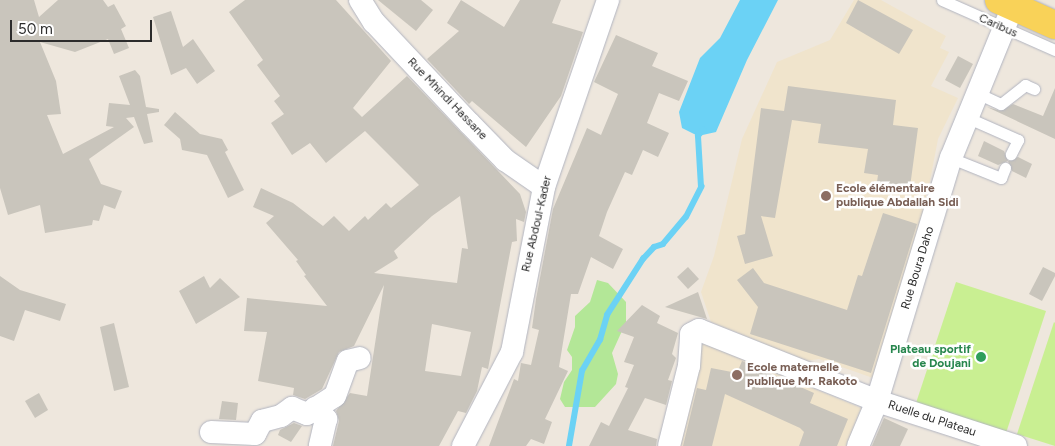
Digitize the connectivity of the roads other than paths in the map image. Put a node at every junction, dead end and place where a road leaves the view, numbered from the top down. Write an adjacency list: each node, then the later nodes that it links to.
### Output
1 (360, 0): 13 (street, Rue Mhindi Hassane)
2 (608, 0): 13 (street, Rue Abdoul-Kader)
3 (942, 0): 4 (lane, Caribus)
4 (1005, 12): 5 (main road); 6 (lane, Caribus); 8 (street, Rue Boura Daho)
5 (1055, 24)
6 (1055, 50)
7 (1034, 89): 8 (lane)
8 (977, 94): 9 (street, Rue Boura Daho)
9 (966, 117): 10 (lane); 11 (street, Rue Boura Daho)
10 (1011, 154)
11 (951, 158): 12 (lane); 15 (street, Rue Boura Daho)
12 (1005, 168)
13 (544, 188): 20 (street, Rue Abdoul-Kader)
14 (360, 358): 16 (street)
15 (877, 401): 18 (street, Ruelle du Plateau); 21 (street, Ruelle du Plateau); 22 (street, Rue Boura Daho)
16 (315, 408): 17 (street); 19 (street)
17 (211, 432)
18 (979, 440): 23 (street, Ruelle du Plateau)
19 (320, 446)
20 (463, 446)
21 (669, 446)
22 (858, 446)
23 (1016, 446)

